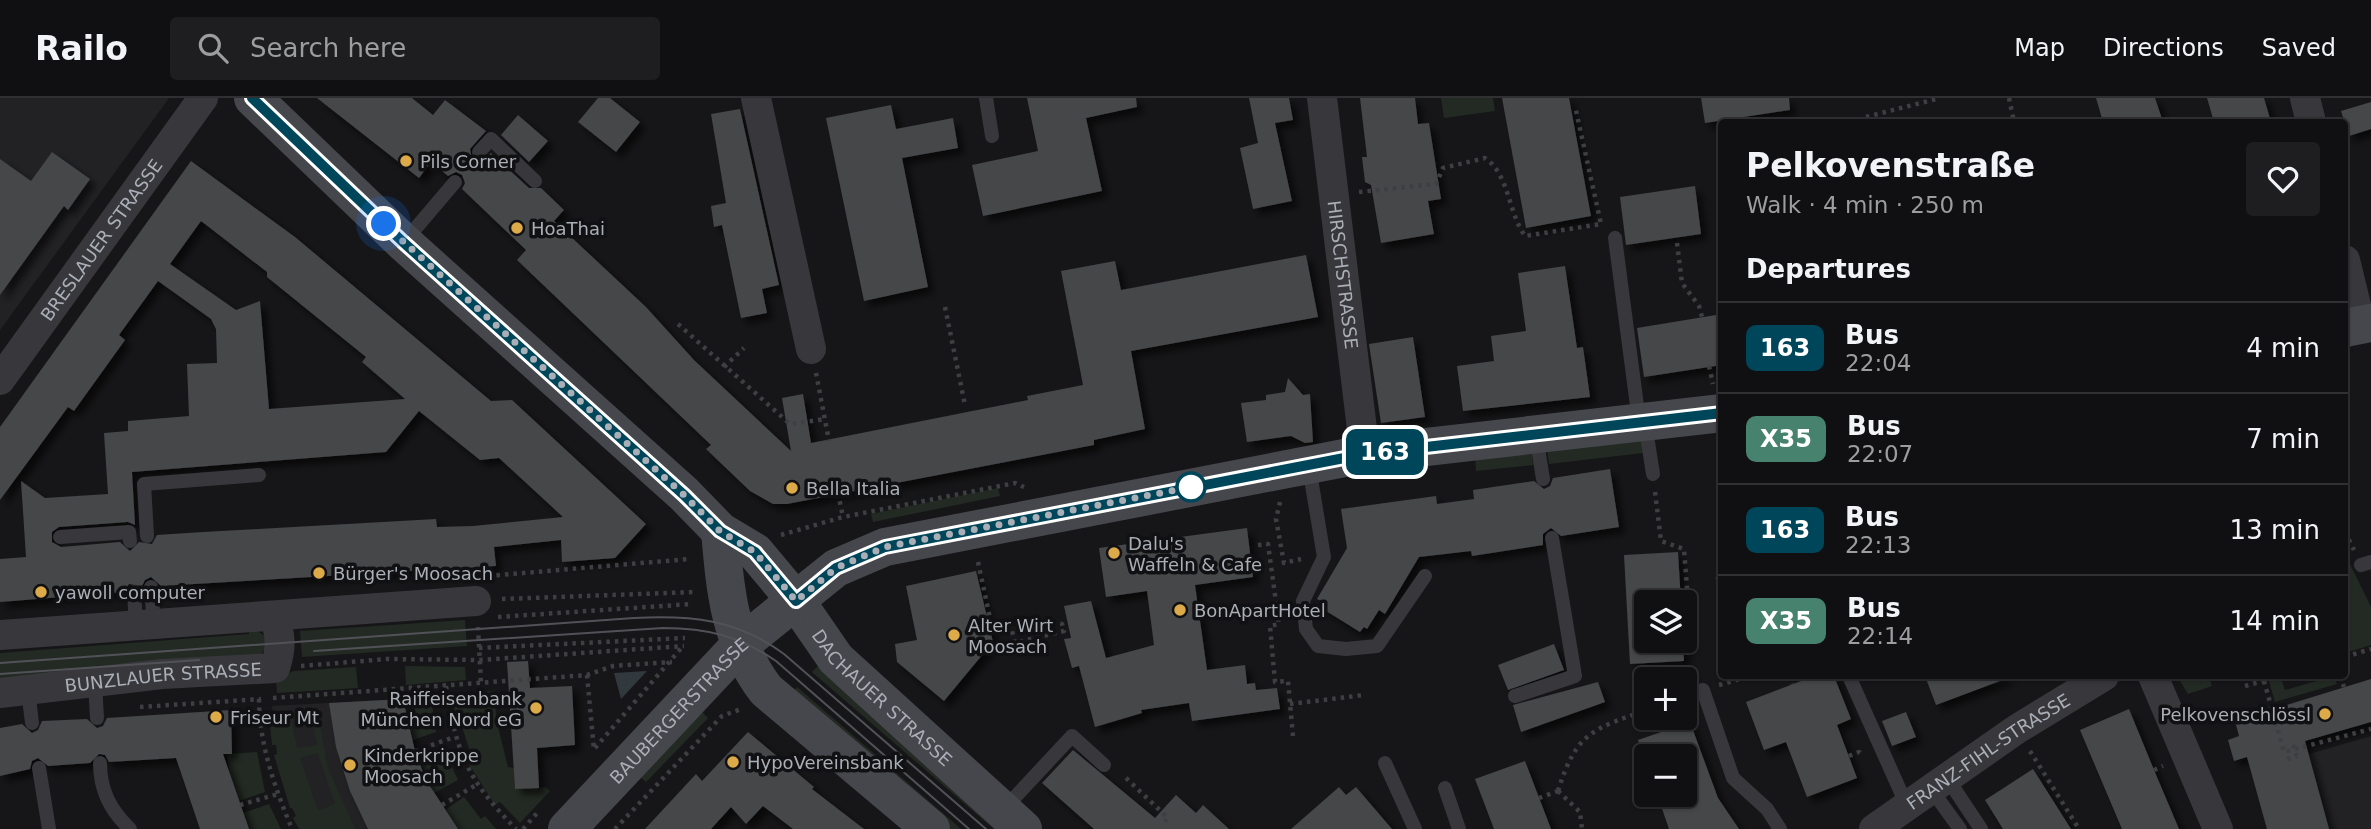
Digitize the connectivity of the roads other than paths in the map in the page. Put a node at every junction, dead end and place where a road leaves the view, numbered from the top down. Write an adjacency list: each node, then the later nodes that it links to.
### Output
1 (203, 98): 17 (street, BRESLAUER STRASSE)
2 (253, 98): 13 (main road, DACHAUER STRASSE)
3 (756, 98): 16 (street)
4 (986, 98): 8 (lane)
5 (1322, 98): 21 (street, HIRSCHSTRASSE)
6 (2305, 98): 7 (street)
7 (2310, 119)
8 (992, 135)
9 (479, 152): 11 (lane)
10 (455, 181): 13 (lane)
11 (535, 181)
12 (1615, 237): 19 (lane)
13 (403, 242): 26 (main road, DACHAUER STRASSE)
14 (2348, 274): 15 (street)
15 (2359, 326)
16 (811, 349)
17 (5, 373)
18 (1718, 412): 19 (main road, BAUBERGERSTRASSE)
19 (1642, 422): 20 (main road, BAUBERGERSTRASSE); 23 (lane)
20 (1535, 435): 21 (main road, BAUBERGERSTRASSE); 25 (lane)
21 (1365, 454): 22 (main road, BAUBERGERSTRASSE)
22 (1293, 467): 31 (lane); 34 (main road, BAUBERGERSTRASSE)
23 (1653, 474)
24 (258, 475): 27 (lane)
25 (1542, 479)
26 (720, 531): 34 (main road, DACHAUER STRASSE); 39 (main road)
27 (147, 536)
28 (60, 537): 30 (lane)
29 (1552, 538): 45 (lane)
30 (130, 541)
31 (1425, 576)
32 (151, 587): 37 (lane)
33 (134, 592): 37 (lane)
34 (796, 601): 39 (main road, BAUBERGERSTRASSE); 55 (main road, DACHAUER STRASSE)
35 (481, 609): 36 (street)
36 (273, 617): 37 (street); 44 (street, BUNZLAUER STRASSE)
37 (145, 624): 38 (street)
38 (0, 635)
39 (739, 646): 54 (main road, BAUBERGERSTRASSE); 58 (main road)
40 (1850, 679): 53 (lane)
41 (2099, 679): 51 (street, FRANZ-FIHL-STRASSE)
42 (2153, 679): 65 (street)
43 (1703, 690): 61 (lane)
44 (14, 692): 46 (lane)
45 (1515, 696)
46 (32, 723)
47 (100, 763): 57 (lane)
48 (1385, 763): 59 (lane)
49 (1104, 765): 55 (lane)
50 (39, 768): 56 (lane)
51 (1939, 783): 53 (street, FRANZ-FIHL-STRASSE); 63 (lane); 64 (lane)
52 (1445, 788): 60 (lane)
53 (1907, 806): 62 (street, FRANZ-FIHL-STRASSE)
54 (557, 816)
55 (1012, 820)
56 (49, 829)
57 (130, 829)
58 (931, 829)
59 (1415, 829)
60 (1459, 829)
61 (1780, 829)
62 (1874, 829)
63 (1960, 829)
64 (1981, 829)
65 (2218, 829)

